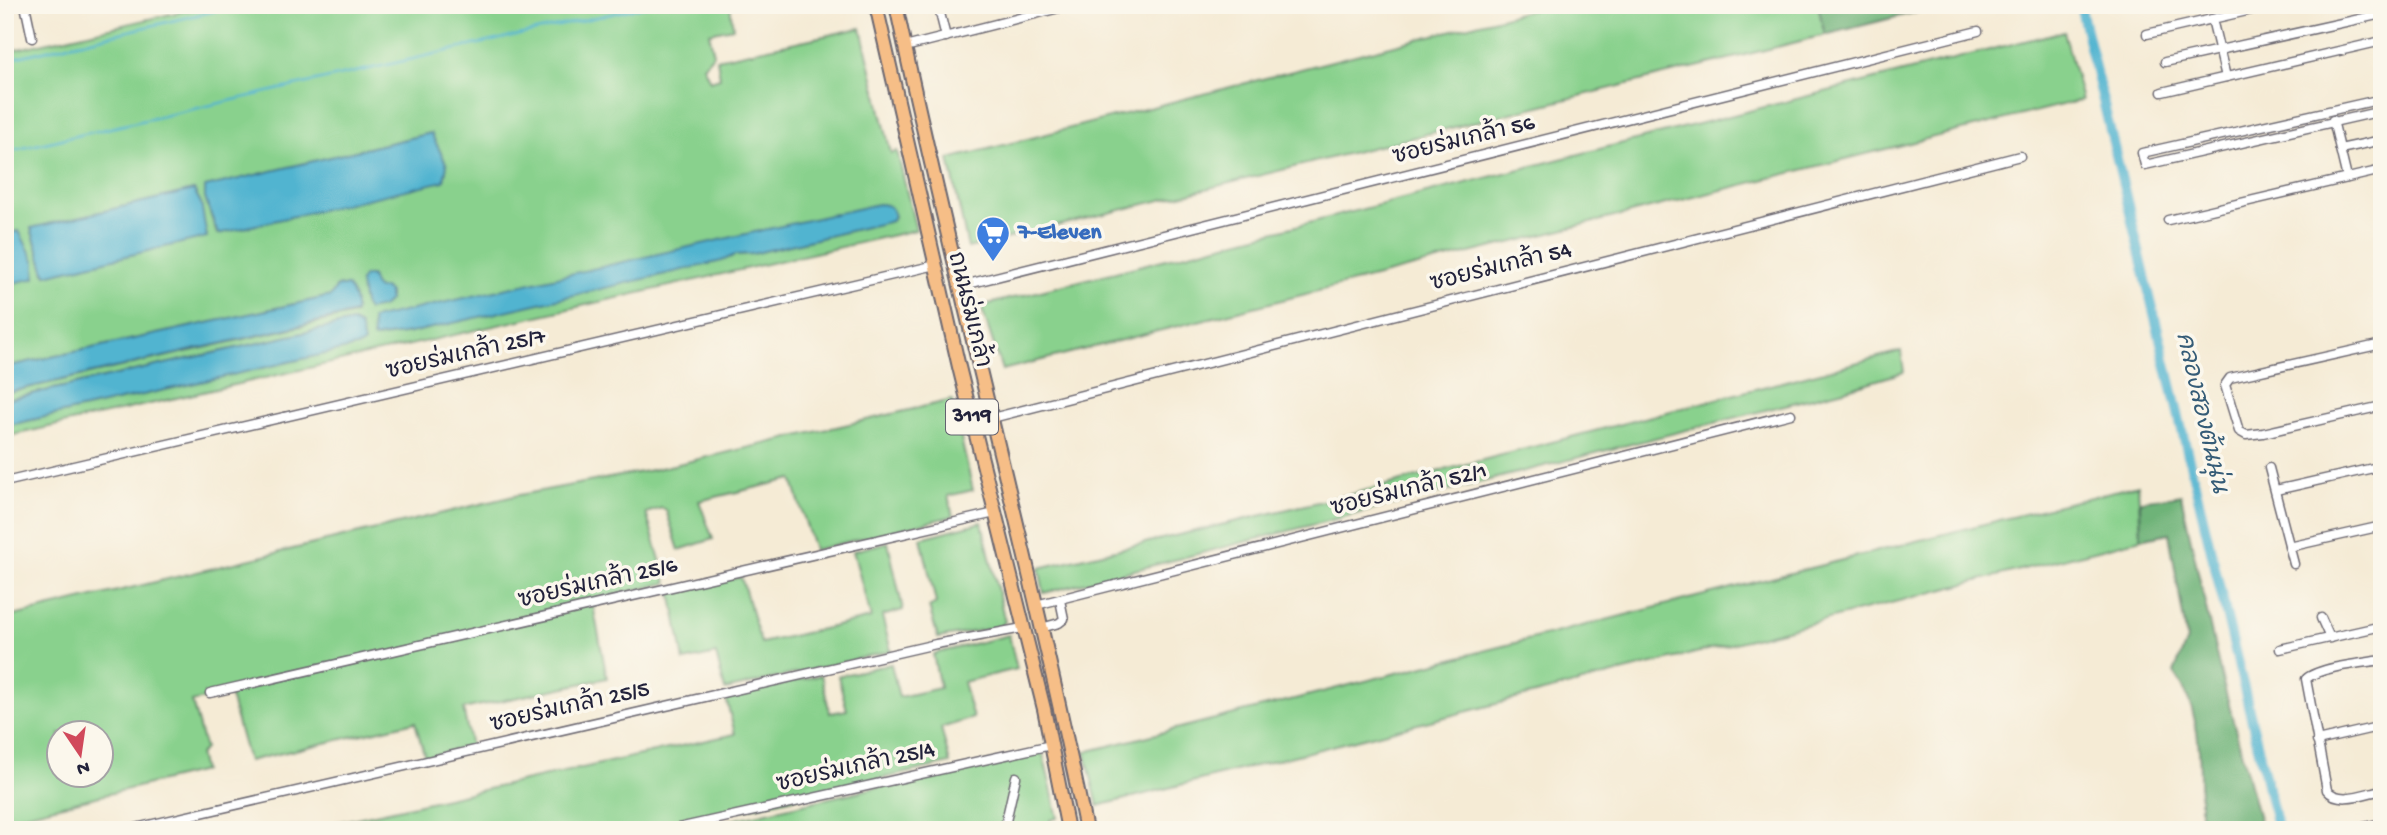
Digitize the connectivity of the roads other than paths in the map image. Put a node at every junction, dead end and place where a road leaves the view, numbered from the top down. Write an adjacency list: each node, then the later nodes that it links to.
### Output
1 (25, 5): 13 (street)
2 (876, 5): 30 (main road, ถนนร่มเกล้า / 3119)
3 (896, 5): 15 (main road, ถนนร่มเกล้า / 3119)
4 (938, 5): 12 (street)
5 (1071, 5): 7 (street)
6 (2273, 5): 9 (street)
7 (1040, 9): 12 (street)
8 (2382, 14): 16 (street)
9 (2212, 19): 11 (street); 16 (street)
10 (1978, 31): 31 (street, ซอยร่มเกล้า 56)
11 (2147, 34)
12 (946, 37): 15 (street)
13 (33, 38)
14 (2382, 40): 18 (street)
15 (905, 47): 31 (main road, ถนนร่มเกล้า / 3119)
16 (2219, 50): 17 (street); 18 (street)
17 (2165, 62)
18 (2226, 77): 19 (street)
19 (2162, 92)
20 (2382, 99): 21 (street)
21 (2331, 110): 23 (street); 23 (street)
22 (2382, 111): 23 (street)
23 (2334, 122): 25 (street)
24 (2382, 140): 25 (street)
25 (2340, 149): 28 (street)
26 (2020, 156): 35 (street, ซอยร่มเกล้า 54)
27 (2382, 170): 28 (street)
28 (2347, 178): 29 (street)
29 (2168, 220)
30 (936, 265): 38 (street, ซอยร่มเกล้า 25/7); 40 (main road, ถนนร่มเกล้า / 3119)
31 (960, 286): 35 (main road, ถนนร่มเกล้า / 3119)
32 (2382, 344): 33 (street)
33 (2382, 406)
34 (1791, 414): 44 (street, ซอยร่มเกล้า 52/1)
35 (992, 418): 45 (main road, ถนนร่มเกล้า / 3119)
36 (2382, 466): 39 (street)
37 (2269, 468): 39 (street)
38 (5, 482)
39 (2276, 490): 42 (street)
40 (995, 513): 48 (main road, ถนนร่มเกล้า / 3119); 53 (street, ซอยร่มเกล้า 25/6)
41 (2382, 526): 42 (street)
42 (2289, 547): 43 (street)
43 (2294, 564)
44 (1060, 600): 45 (street, ซอยร่มเกล้า 52/1); 49 (street)
45 (1036, 605): 49 (main road, ถนนร่มเกล้า / 3119)
46 (2321, 618): 50 (street)
47 (2382, 626): 50 (street)
48 (1023, 628): 56 (main road, ถนนร่มเกล้า / 3119); 61 (street, ซอยร่มเกล้า 25/5)
49 (1041, 628): 65 (main road, ถนนร่มเกล้า / 3119)
50 (2330, 638): 51 (street)
51 (2280, 649)
52 (2382, 660): 55 (street)
53 (210, 693)
54 (2382, 726): 55 (street)
55 (2317, 741): 58 (street)
56 (1051, 745): 62 (street, ซอยร่มเกล้า 25/4); 64 (main road, ถนนร่มเกล้า / 3119)
57 (1016, 778): 63 (street)
58 (2382, 790)
59 (2382, 823): 60 (street)
60 (2363, 828): 66 (street)
61 (127, 830)
62 (670, 830)
63 (1004, 830)
64 (1068, 830)
65 (1086, 830)
66 (2350, 830)

